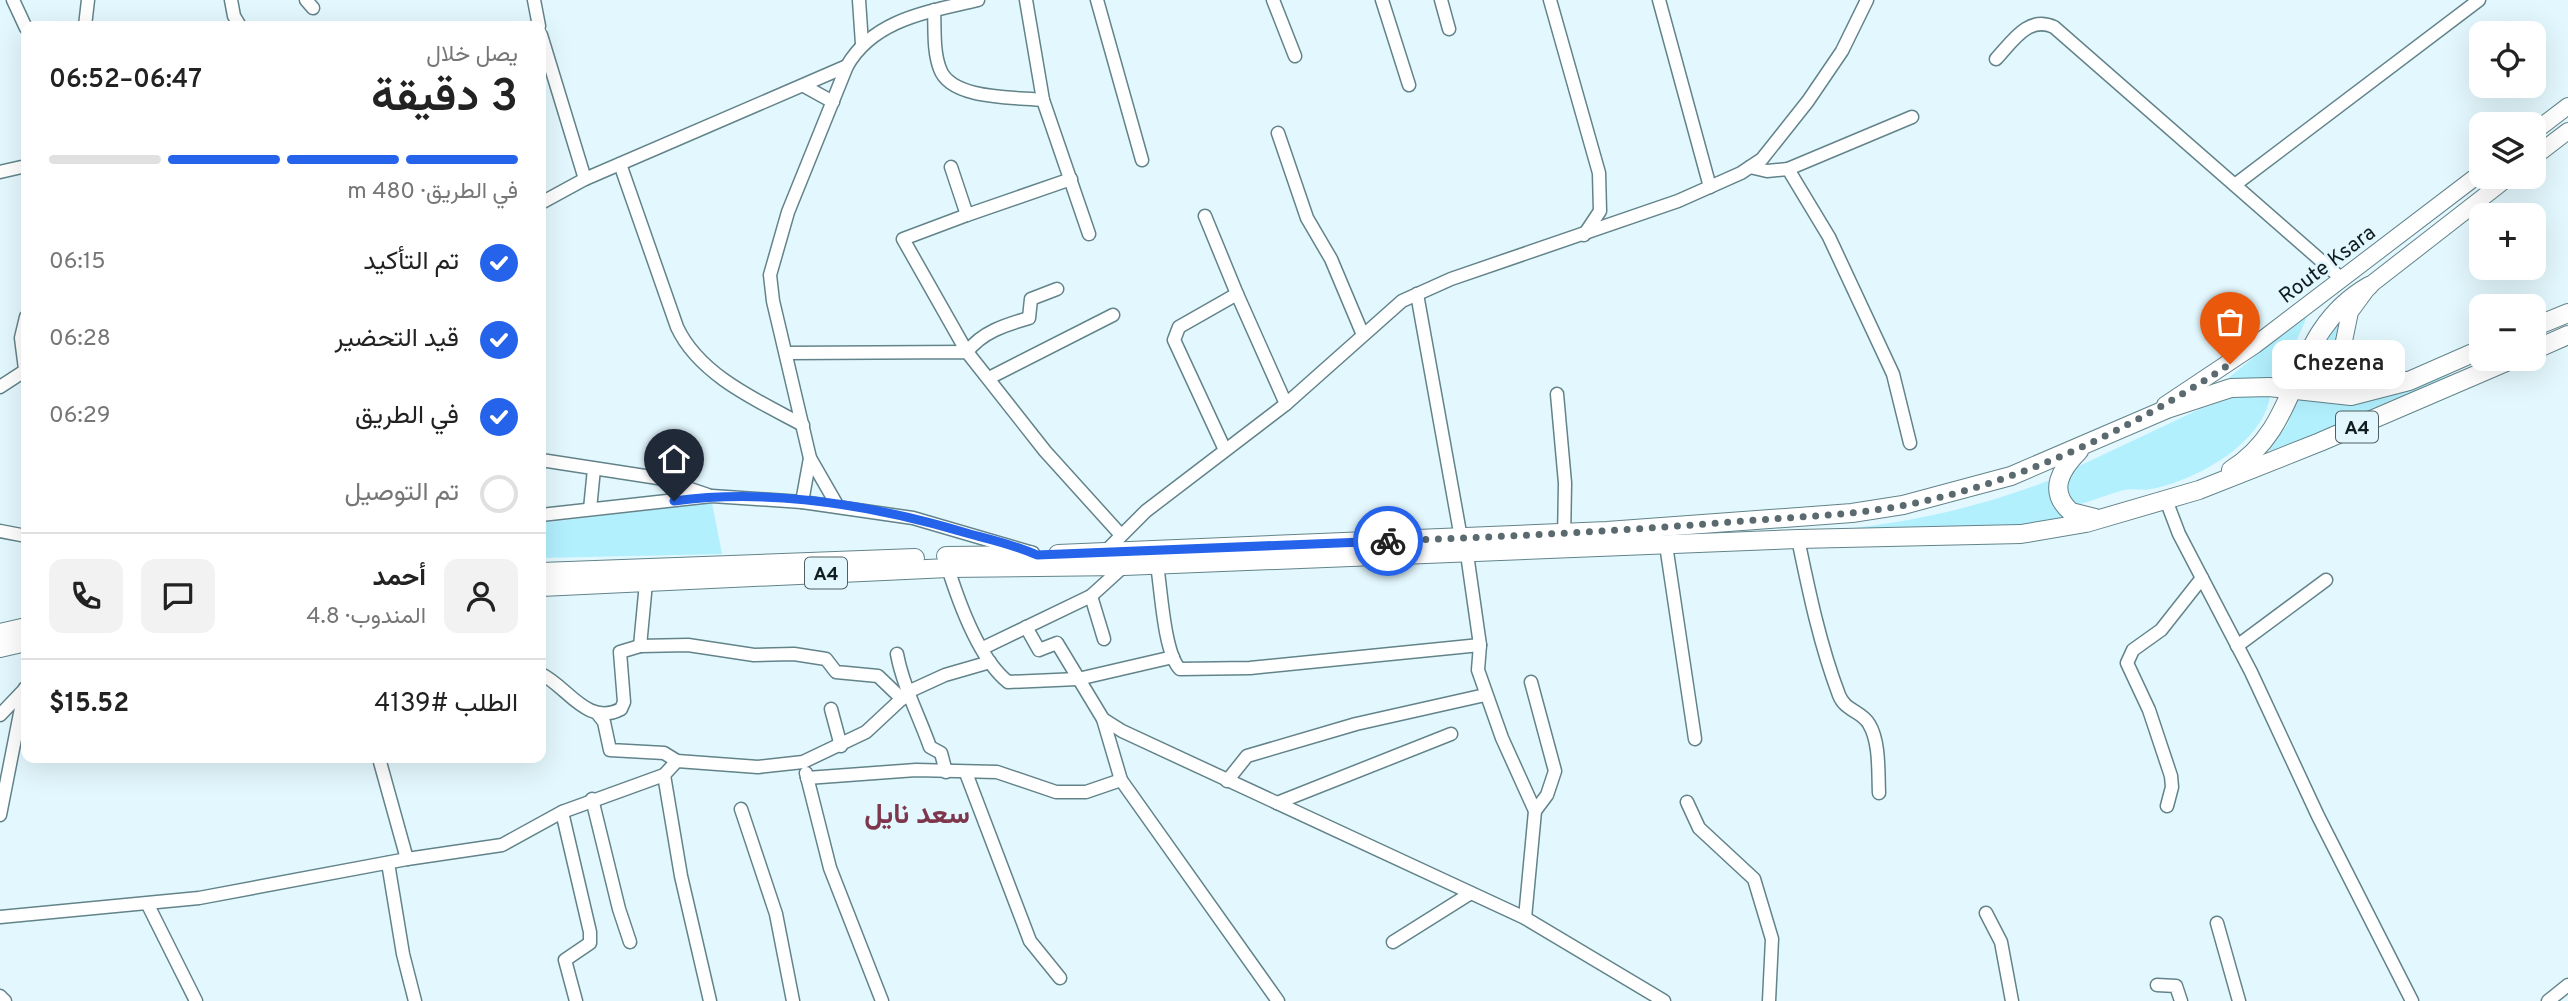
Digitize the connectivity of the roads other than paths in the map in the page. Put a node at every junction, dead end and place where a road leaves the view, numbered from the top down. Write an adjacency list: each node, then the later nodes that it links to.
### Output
1 (13, 0): 17 (street)
2 (88, 0): 18 (street)
3 (231, 0): 19 (street)
4 (534, 0): 20 (street)
5 (859, 0): 22 (street)
6 (978, 0): 16 (street)
7 (1026, 0): 29 (street)
8 (1097, 0): 37 (street)
9 (1273, 0): 23 (street)
10 (1382, 0): 27 (street)
11 (1441, 0): 21 (street)
12 (1550, 0): 54 (street)
13 (1659, 0): 48 (street)
14 (1867, 0): 41 (street)
15 (2479, 0): 47 (street)
16 (934, 10): 22 (street); 29 (street)
17 (23, 21)
18 (86, 21)
19 (237, 21)
20 (538, 21)
21 (1449, 29)
22 (862, 44): 26 (street)
23 (1295, 56)
24 (546, 57): 44 (street)
25 (1996, 59): 47 (street)
26 (847, 66): 28 (street); 30 (street)
27 (1409, 85)
28 (804, 86): 30 (street); 38 (street)
29 (1044, 100): 45 (street)
30 (833, 102): 67 (street)
31 (2568, 106): 33 (main road)
32 (1912, 117): 42 (street)
33 (2546, 123)
34 (2568, 131): 36 (main road)
35 (1278, 132): 63 (street)
36 (2546, 148)
37 (1142, 160)
38 (620, 164): 44 (street); 77 (street)
39 (21, 167): 43 (street)
40 (951, 167): 51 (street)
41 (1750, 167): 42 (street); 48 (street)
42 (1788, 169): 79 (street)
43 (0, 173)
44 (584, 179): 50 (street)
45 (1070, 179): 51 (street); 53 (street)
46 (2469, 182): 55 (main road, Route Ksara)
47 (2236, 184): 55 (street)
48 (1710, 187): 54 (street)
49 (2494, 189): 56 (main road, Route Ksara)
50 (546, 200)
51 (967, 215): 66 (street)
52 (1205, 216): 59 (street)
53 (1089, 234)
54 (1584, 235): 58 (street)
55 (2342, 279): 78 (main road, Route Ksara)
56 (2369, 286): 72 (main road, Route Ksara); 74 (highway)
57 (1056, 289): 66 (street)
58 (1416, 293): 63 (street); 99 (street)
59 (1237, 294): 76 (street); 81 (street)
60 (2568, 313): 62 (highway)
61 (1113, 316): 71 (street)
62 (2546, 322)
63 (1363, 335): 76 (street)
64 (2568, 335): 65 (highway)
65 (2546, 345)
66 (967, 352): 67 (street); 71 (street)
67 (786, 353): 77 (street)
68 (2469, 355): 72 (highway, A4)
69 (2485, 371): 85 (highway, A4)
70 (21, 373): 73 (street)
71 (989, 378): 94 (street)
72 (2409, 381): 74 (highway, A4)
73 (0, 387)
74 (2292, 389): 78 (highway, A4); 85 (highway)
75 (1557, 394): 97 (street)
76 (1286, 404): 81 (street)
77 (803, 425): 82 (street)
78 (2123, 427): 80 (highway, A4)
79 (1910, 443)
80 (2082, 448): 92 (highway); 97 (highway, A4)
81 (1225, 450): 94 (street)
82 (810, 458): 88 (street); 89 (street)
83 (546, 461): 84 (street)
84 (594, 469): 86 (street); 90 (street)
85 (2199, 490): 87 (highway, A4)
86 (712, 496): 88 (street); 90 (street)
87 (2165, 500): 92 (highway, A4); 105 (street)
88 (802, 502): 89 (street)
89 (837, 505): 100 (street)
90 (590, 509): 91 (street)
91 (546, 514)
92 (2105, 518): 96 (highway, A4)
93 (0, 531): 95 (street)
94 (1120, 534): 101 (street)
95 (21, 535)
96 (1798, 539): 98 (highway, A4); 146 (street)
97 (1564, 542): 98 (highway, A4); 99 (highway, A4)
98 (1666, 545): 135 (street)
99 (1464, 546): 101 (highway, A4); 102 (highway, A4); 115 (street)
100 (1037, 555): 101 (highway, A4); 104 (highway, A4)
101 (1113, 561): 102 (highway, A4); 103 (highway, A4); 109 (street)
102 (1157, 565): 121 (street)
103 (948, 568): 107 (highway, A4); 119 (street)
104 (546, 572)
105 (2202, 578): 117 (street); 150 (street)
106 (2326, 580): 117 (street)
107 (646, 583): 108 (highway, A4); 116 (street)
108 (546, 587)
109 (1091, 596): 110 (street); 113 (street)
110 (1027, 627): 119 (street); 124 (street)
111 (21, 628): 112 (highway)
112 (0, 633)
113 (1104, 639)
114 (21, 643): 118 (highway)
115 (1480, 645): 121 (street); 128 (street)
116 (640, 646): 127 (street); 131 (street)
117 (2237, 646): 182 (street)
118 (0, 648)
119 (983, 648): 122 (street)
120 (897, 654): 127 (street)
121 (1173, 657): 124 (street)
122 (990, 662): 124 (street); 127 (street)
123 (546, 678): 131 (street)
124 (1078, 679): 133 (street)
125 (1531, 682): 153 (street)
126 (21, 693): 132 (street)
127 (906, 695): 136 (street); 140 (street)
128 (1485, 695): 145 (street); 153 (street)
129 (831, 709): 136 (street)
130 (21, 713): 154 (street)
131 (597, 713): 137 (street)
132 (0, 715)
133 (1103, 719): 144 (street); 145 (street)
134 (1451, 734): 149 (street)
135 (1695, 739)
136 (841, 746): 138 (street)
137 (677, 761): 138 (street); 142 (street)
138 (803, 762): 143 (street)
139 (380, 763): 155 (street)
140 (946, 772): 141 (street); 143 (street)
141 (966, 773): 144 (street); 165 (street)
142 (664, 775): 147 (street); 173 (street)
143 (807, 778): 175 (street)
144 (1121, 780): 176 (street)
145 (1227, 781): 149 (street)
146 (1879, 793)
147 (592, 799): 152 (street); 163 (street)
148 (1687, 802): 178 (street)
149 (1277, 803): 157 (street)
150 (2167, 806)
151 (741, 809): 174 (street)
152 (562, 811): 155 (street); 172 (street)
153 (1535, 811): 161 (street)
154 (0, 816)
155 (407, 859): 156 (street)
156 (388, 863): 158 (street); 171 (street)
157 (1471, 893): 161 (street); 164 (street)
158 (148, 905): 160 (street); 170 (street)
159 (1986, 913): 179 (street)
160 (0, 917)
161 (1525, 918): 177 (street)
162 (2217, 923): 181 (street)
163 (631, 942)
164 (1392, 942)
165 (1060, 978)
166 (2157, 985): 180 (street)
167 (2568, 985): 183 (street)
168 (0, 996): 169 (street)
169 (5, 1001)
170 (196, 1001)
171 (415, 1001)
172 (576, 1001)
173 (710, 1001)
174 (793, 1001)
175 (882, 1001)
176 (1278, 1001)
177 (1664, 1001)
178 (1769, 1001)
179 (2012, 1001)
180 (2181, 1001)
181 (2239, 1001)
182 (2412, 1001)
183 (2549, 1001)

